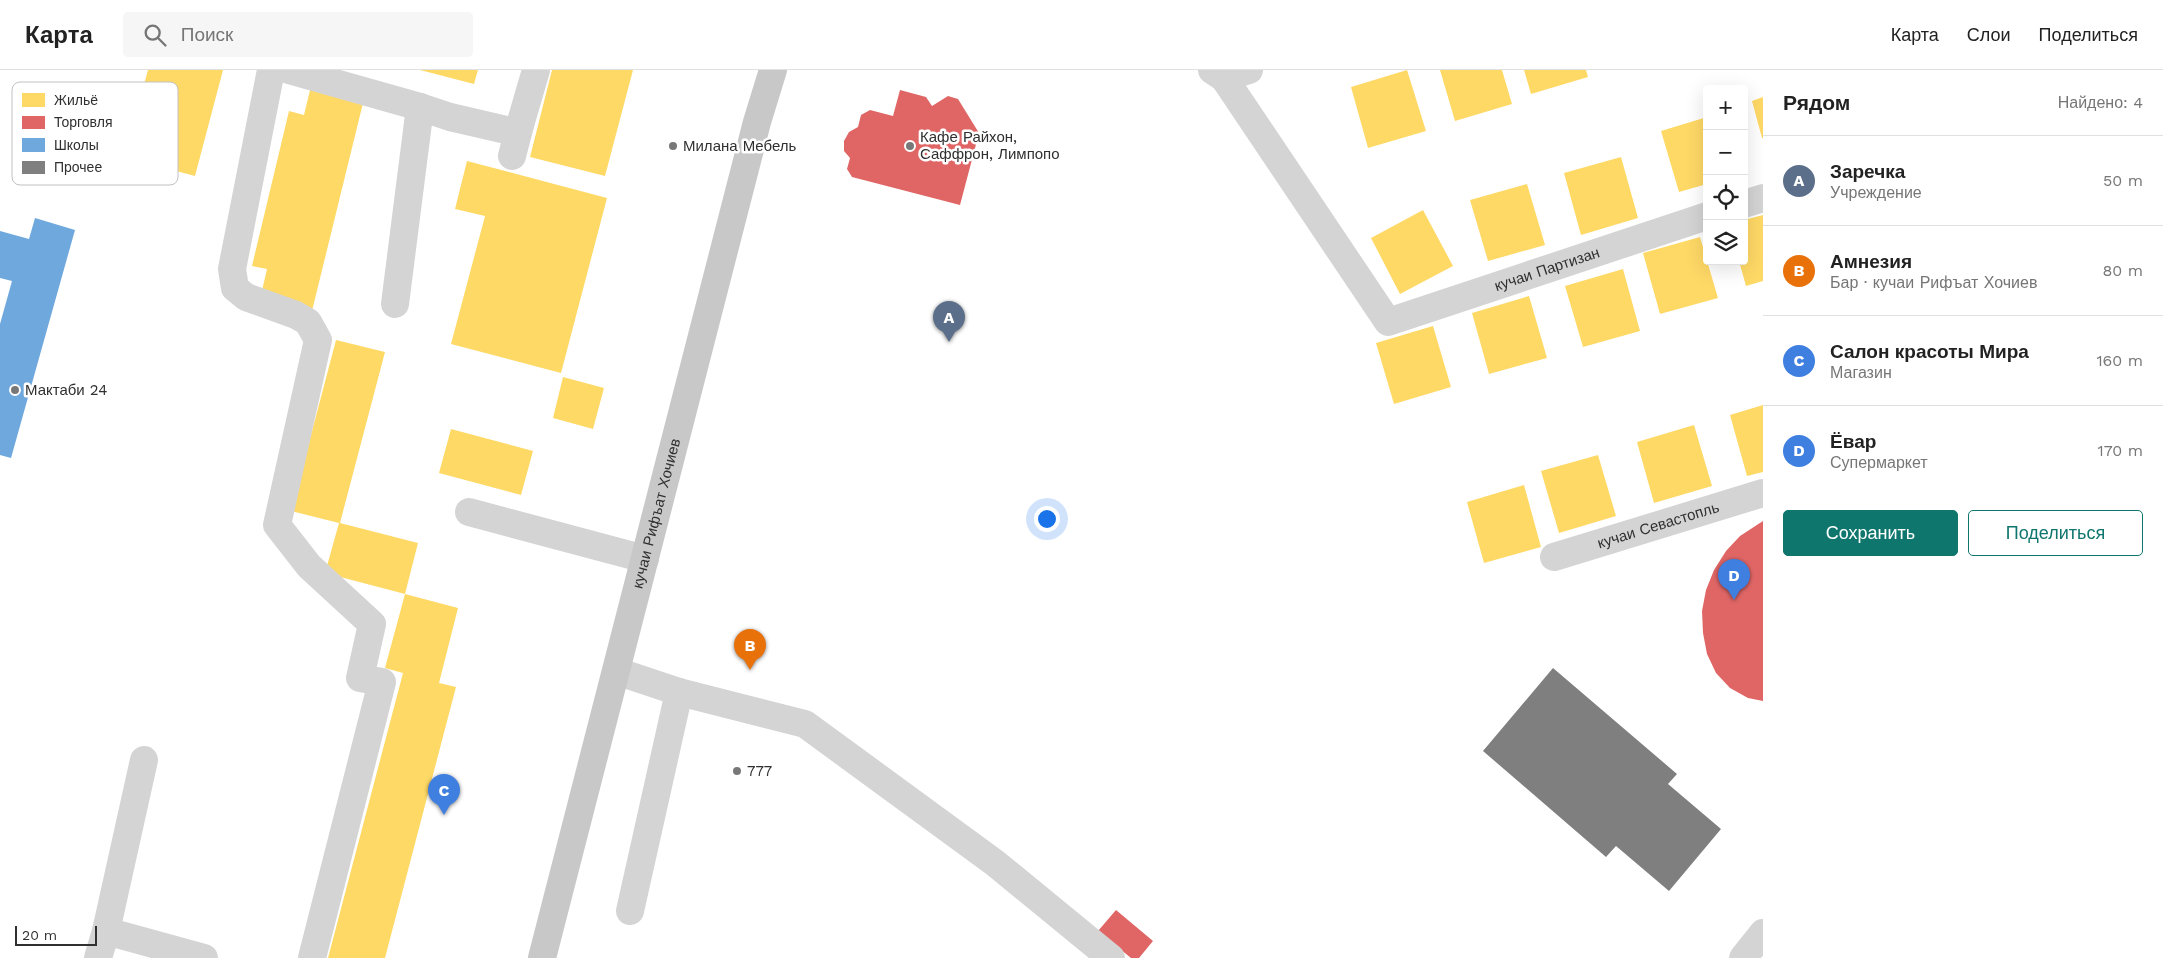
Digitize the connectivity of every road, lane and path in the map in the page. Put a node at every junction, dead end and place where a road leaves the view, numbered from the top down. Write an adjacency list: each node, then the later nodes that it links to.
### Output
1 (271, 70): 26 (street)
2 (289, 70): 6 (street)
3 (536, 70): 7 (street)
4 (773, 70): 16 (main road, кучаи Рифъат Хочиев)
5 (1228, 73): 11 (street, кучаи Партизан)
6 (420, 107): 7 (street); 12 (street)
7 (520, 125): 8 (street)
8 (512, 156)
9 (1763, 198): 10 (street)
10 (1748, 203)
11 (1703, 217)
12 (395, 304)
13 (1763, 493): 15 (street, кучаи Севастопль)
14 (469, 512): 16 (street)
15 (1554, 557)
16 (645, 559): 17 (main road, кучаи Рифъат Хочиев)
17 (616, 672): 18 (street); 27 (main road, кучаи Рифъат Хочиев)
18 (679, 692): 20 (street); 28 (street)
19 (144, 760): 21 (street)
20 (630, 911)
21 (106, 931): 23 (street); 24 (street)
22 (1763, 933): 29 (street)
23 (160, 952): 25 (street)
24 (98, 958)
25 (204, 958)
26 (312, 958)
27 (542, 958)
28 (1111, 958)
29 (1743, 958)

